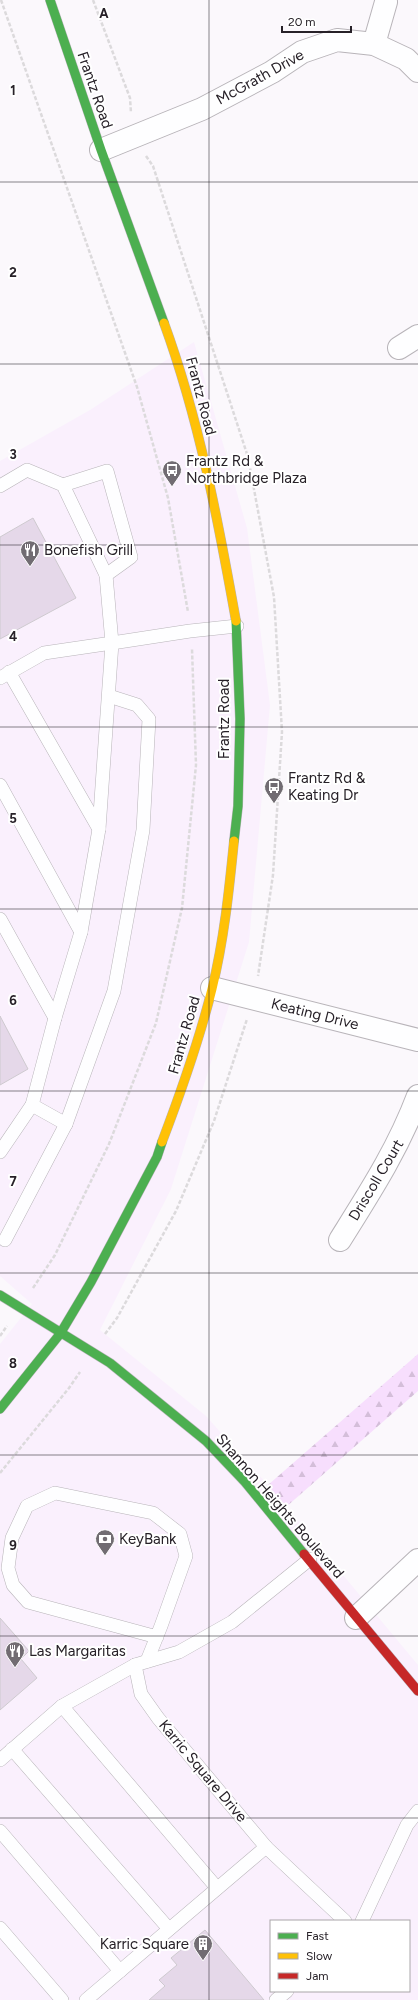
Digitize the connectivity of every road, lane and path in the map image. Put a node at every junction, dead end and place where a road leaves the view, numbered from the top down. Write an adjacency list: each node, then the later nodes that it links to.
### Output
1 (50, 0): 7 (main road, Frantz Road)
2 (93, 0): 6 (path)
3 (386, 2): 4 (street)
4 (374, 44): 5 (street, McGrath Drive); 6 (street, McGrath Drive)
5 (418, 71)
6 (133, 138): 7 (street, McGrath Drive); 22 (path)
7 (101, 150): 13 (main road, Frantz Road)
8 (418, 336): 9 (street)
9 (399, 348)
10 (63, 485): 11 (lane); 12 (lane); 12 (lane)
11 (0, 486)
12 (106, 575): 14 (lane)
13 (237, 626): 14 (lane); 21 (main road, Frantz Road)
14 (112, 643): 15 (lane); 16 (lane)
15 (5, 675): 18 (lane)
16 (109, 696): 18 (lane); 27 (lane)
17 (0, 786): 20 (lane)
18 (99, 829): 20 (lane)
19 (0, 919): 23 (lane)
20 (81, 932): 23 (lane)
21 (212, 988): 22 (street, Keating Drive); 32 (main road, Frantz Road)
22 (253, 999): 24 (street, Keating Drive); 33 (path)
23 (55, 1018): 26 (lane)
24 (418, 1040)
25 (418, 1096): 30 (street, Driscoll Court)
26 (32, 1105): 27 (lane); 28 (lane)
27 (66, 1124): 29 (lane)
28 (0, 1152)
29 (5, 1240)
30 (340, 1240)
31 (0, 1295): 32 (main road, Shannon Heights Boulevard)
32 (60, 1334): 33 (main road, Shannon Heights Boulevard); 34 (main road, Frantz Road)
33 (92, 1352): 35 (path); 36 (main road, Shannon Heights Boulevard)
34 (0, 1409)
35 (0, 1473)
36 (310, 1559): 38 (main road, Shannon Heights Boulevard); 40 (lane)
37 (418, 1560): 38 (street)
38 (356, 1618): 41 (main road, Shannon Heights Boulevard)
39 (157, 1637): 39 (lane); 40 (lane)
40 (141, 1663): 42 (lane); 47 (lane, Karric Square Drive)
41 (418, 1691)
42 (62, 1706): 43 (lane); 48 (lane)
43 (12, 1749): 44 (lane); 52 (lane)
44 (0, 1760)
45 (418, 1811): 50 (lane)
46 (0, 1831): 53 (lane)
47 (266, 1846): 48 (lane); 49 (lane, Karric Square Drive)
48 (217, 1888): 52 (lane)
49 (344, 1920)
50 (362, 1920)
51 (0, 1928): 55 (lane)
52 (169, 1930): 53 (lane)
53 (120, 1971): 56 (lane)
54 (286, 1992): 57 (lane)
55 (62, 2000)
56 (86, 2000)
57 (276, 2000)

